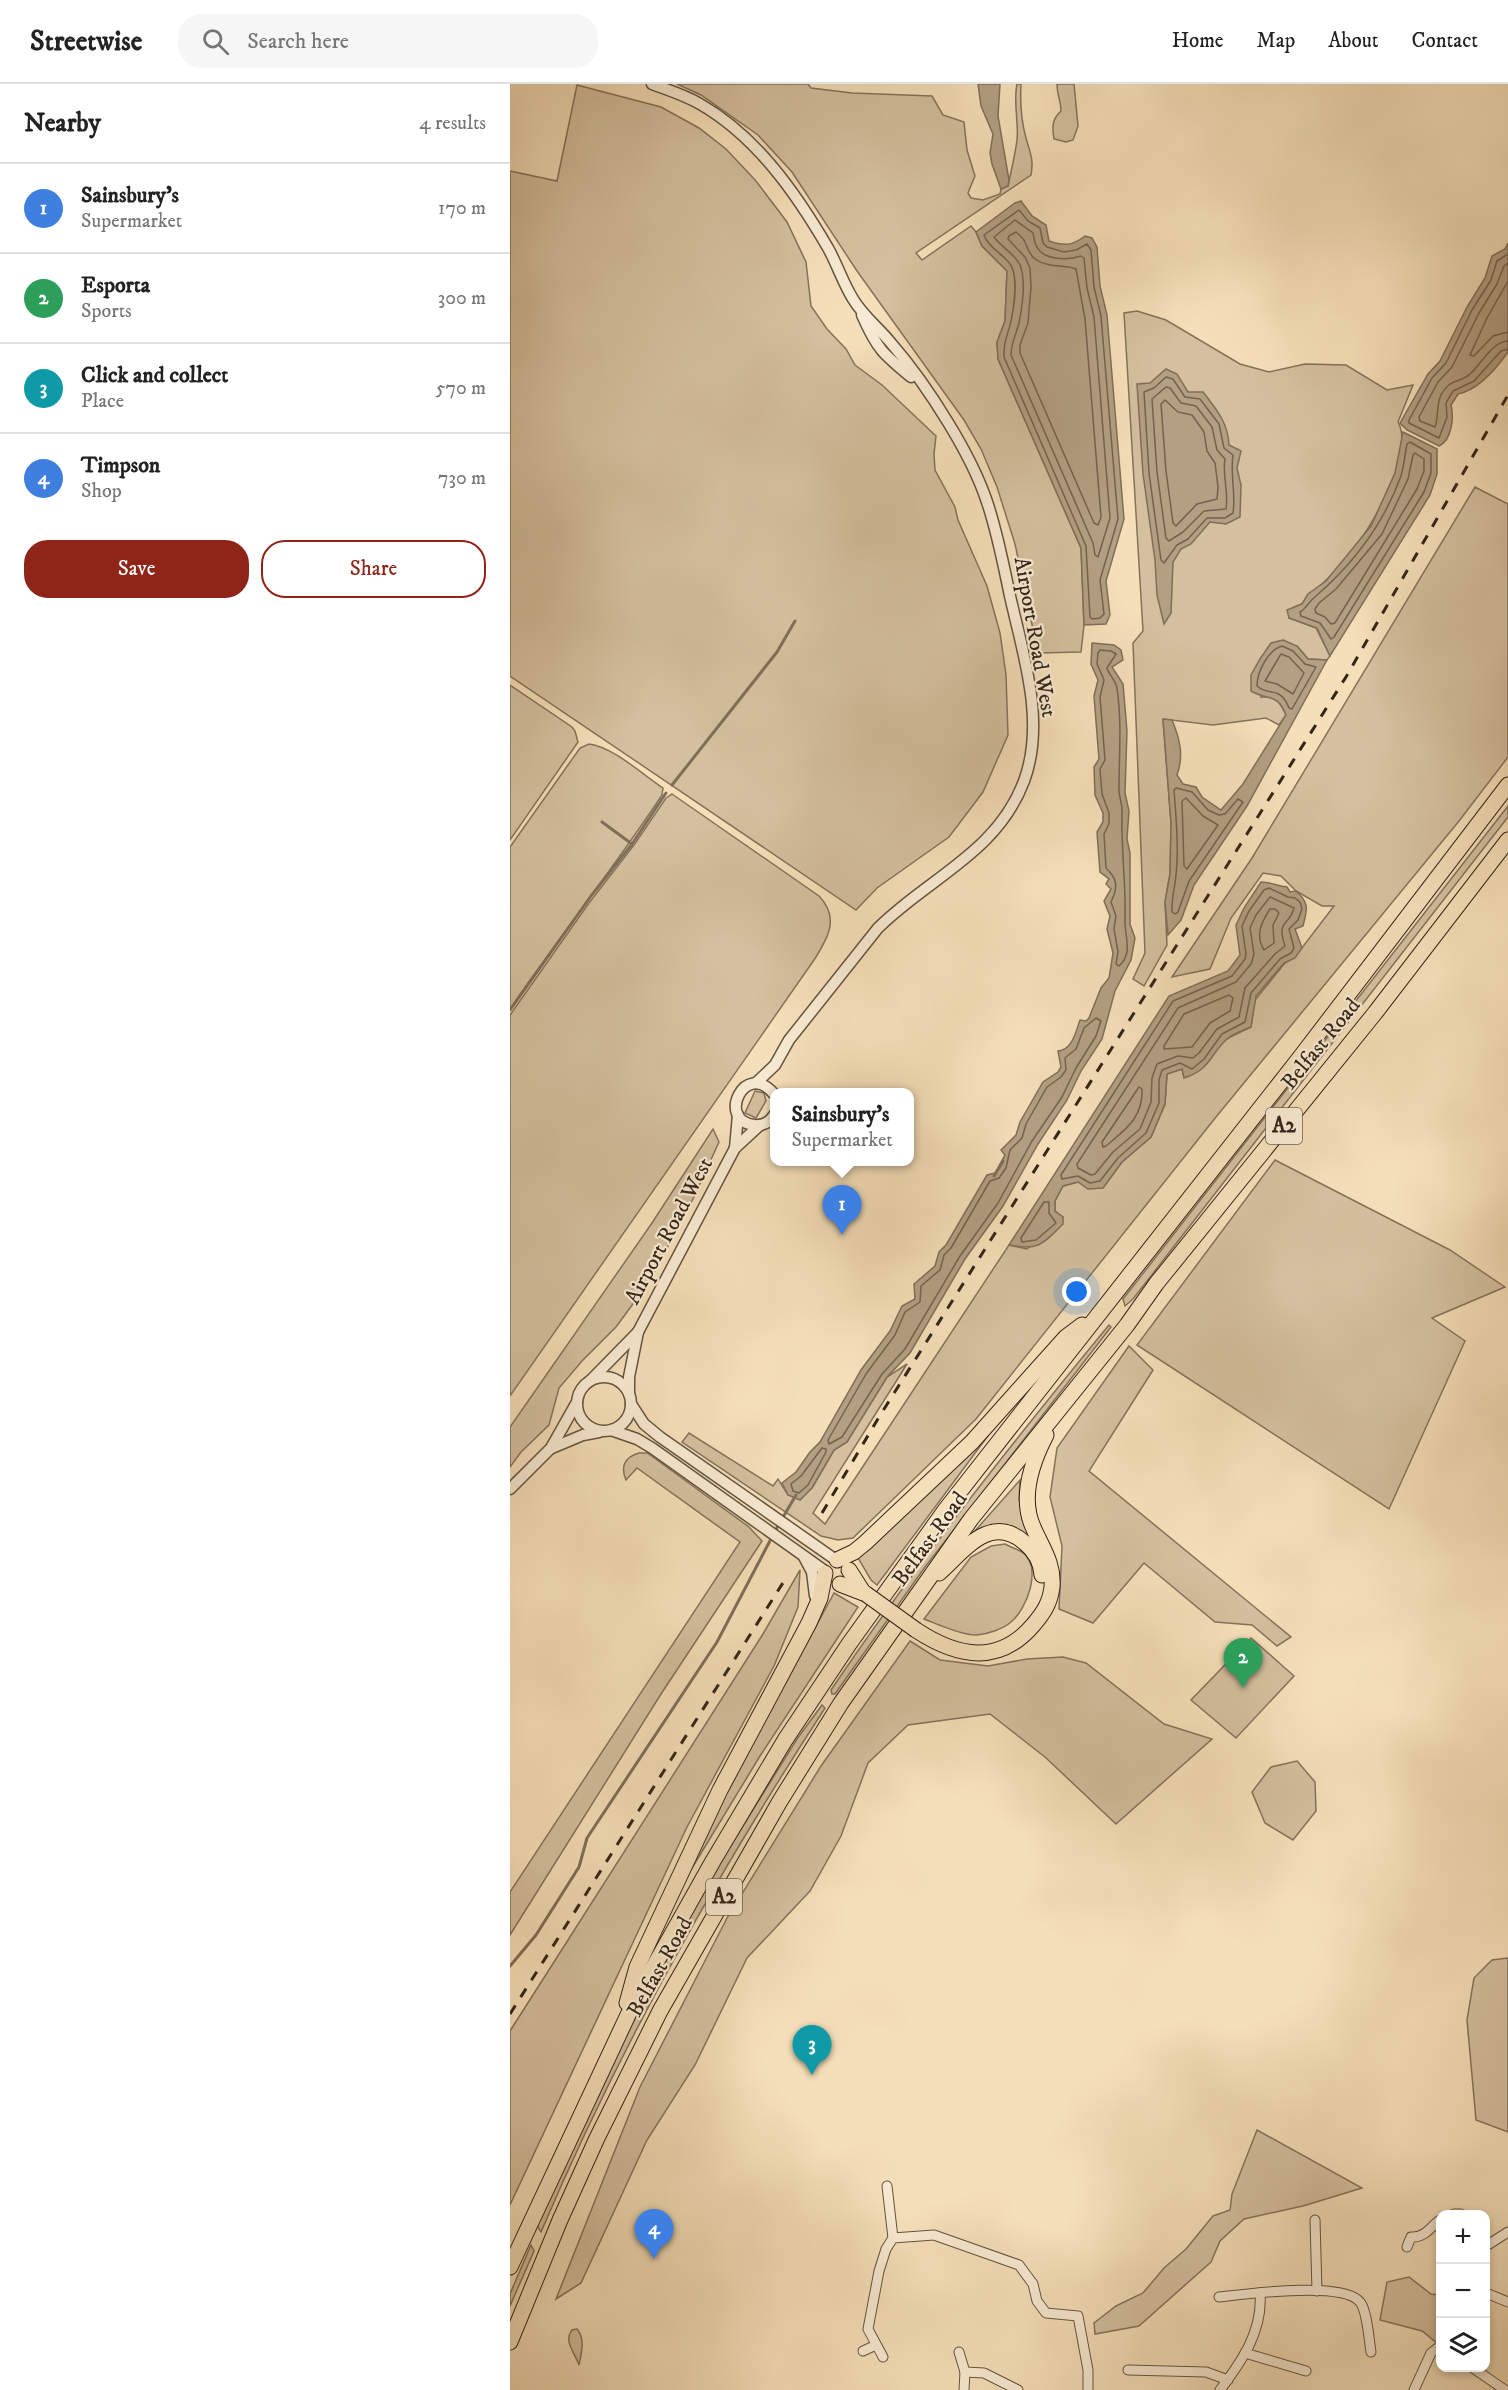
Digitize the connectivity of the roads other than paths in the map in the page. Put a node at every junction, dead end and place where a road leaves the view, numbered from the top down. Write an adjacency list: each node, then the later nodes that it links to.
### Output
1 (652, 84): 4 (street, Airport Road West)
2 (1508, 786): 12 (highway, Belfast Road / A2)
3 (1508, 840): 17 (highway, Belfast Road / A2)
4 (775, 1065): 5 (street, Airport Road West); 7 (street, Airport Road West)
5 (756, 1083): 6 (street); 8 (street, Airport Road West)
6 (770, 1088)
7 (774, 1088)
8 (738, 1114): 10 (street); 11 (street, Airport Road West)
9 (770, 1119): 10 (street, Airport Road West)
10 (760, 1125): 11 (street, Airport Road West)
11 (735, 1148): 13 (street, Airport Road West)
12 (1105, 1306): 22 (highway); 29 (highway, Belfast Road / A2)
13 (638, 1332): 14 (street, Airport Road West); 15 (street, Airport Road West)
14 (591, 1380): 15 (street); 16 (street)
15 (630, 1399): 18 (street); 22 (street)
16 (577, 1402): 18 (street); 19 (street)
17 (1059, 1410): 25 (highway, Belfast Road / A2); 27 (highway)
18 (607, 1431): 19 (street); 21 (street)
19 (551, 1448): 20 (street)
20 (510, 1489)
21 (801, 1552): 23 (street); 28 (street)
22 (841, 1563): 23 (street); 24 (street); 26 (highway)
23 (825, 1572): 24 (street); 28 (highway)
24 (840, 1584): 26 (highway)
25 (919, 1591): 27 (highway); 43 (highway, Belfast Road / A2)
26 (865, 1593): 27 (highway, bridge)
27 (1037, 1620)
28 (809, 1623): 29 (highway)
29 (621, 2026): 37 (highway, Belfast Road / A2)
30 (887, 2186): 34 (street)
31 (1315, 2220): 38 (street)
32 (1436, 2224): 36 (street)
33 (1508, 2232): 35 (street)
34 (893, 2238): 44 (street); 59 (street)
35 (1490, 2243)
36 (1407, 2247)
37 (510, 2267)
38 (1317, 2291): 39 (street); 48 (street)
39 (1260, 2293): 41 (street); 49 (street)
40 (1490, 2295): 42 (street)
41 (1219, 2297)
42 (1508, 2302)
43 (510, 2342)
44 (876, 2345): 46 (street); 50 (street)
45 (1436, 2349): 61 (street)
46 (863, 2351)
47 (959, 2352): 53 (street)
48 (1371, 2352)
49 (1245, 2353): 52 (street); 55 (street)
50 (883, 2357)
51 (1128, 2370): 55 (street)
52 (1305, 2371)
53 (965, 2372): 57 (street); 58 (street)
54 (1479, 2372): 56 (street)
55 (1228, 2380): 60 (street)
56 (1501, 2389)
57 (964, 2390)
58 (1018, 2390)
59 (1088, 2390)
60 (1220, 2390)
61 (1414, 2390)

